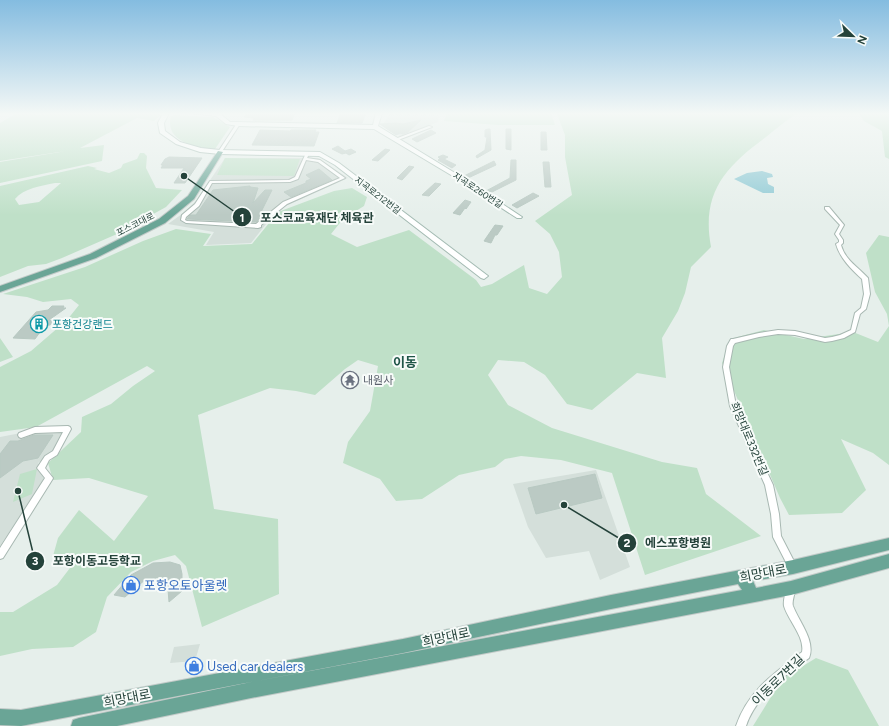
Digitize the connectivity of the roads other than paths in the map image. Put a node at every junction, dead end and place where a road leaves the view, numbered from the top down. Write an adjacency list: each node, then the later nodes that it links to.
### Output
1 (189, 147): 4 (street, 지곡로212번길)
2 (223, 147): 4 (street, 포스코대로)
3 (408, 147): 7 (street, 지곡로260번길)
4 (220, 152): 5 (street, 지곡로212번길); 9 (main road, 포스코대로)
5 (306, 157): 5 (street); 8 (street, 지곡로212번길)
6 (827, 208): 14 (street, 희망대로332번길)
7 (519, 217)
8 (484, 276)
9 (0, 289)
10 (21, 435): 12 (street)
11 (889, 544): 14 (main road, 희망대로)
12 (0, 555)
13 (889, 560): 16 (main road, 희망대로)
14 (792, 567): 15 (main road, 희망대로)
15 (740, 577): 17 (main road); 18 (main road, 희망대로)
16 (791, 588): 17 (main road, 희망대로); 20 (street, 이동로7번길)
17 (750, 596): 19 (main road, 희망대로)
18 (2, 720)
19 (79, 726)
20 (741, 726)

